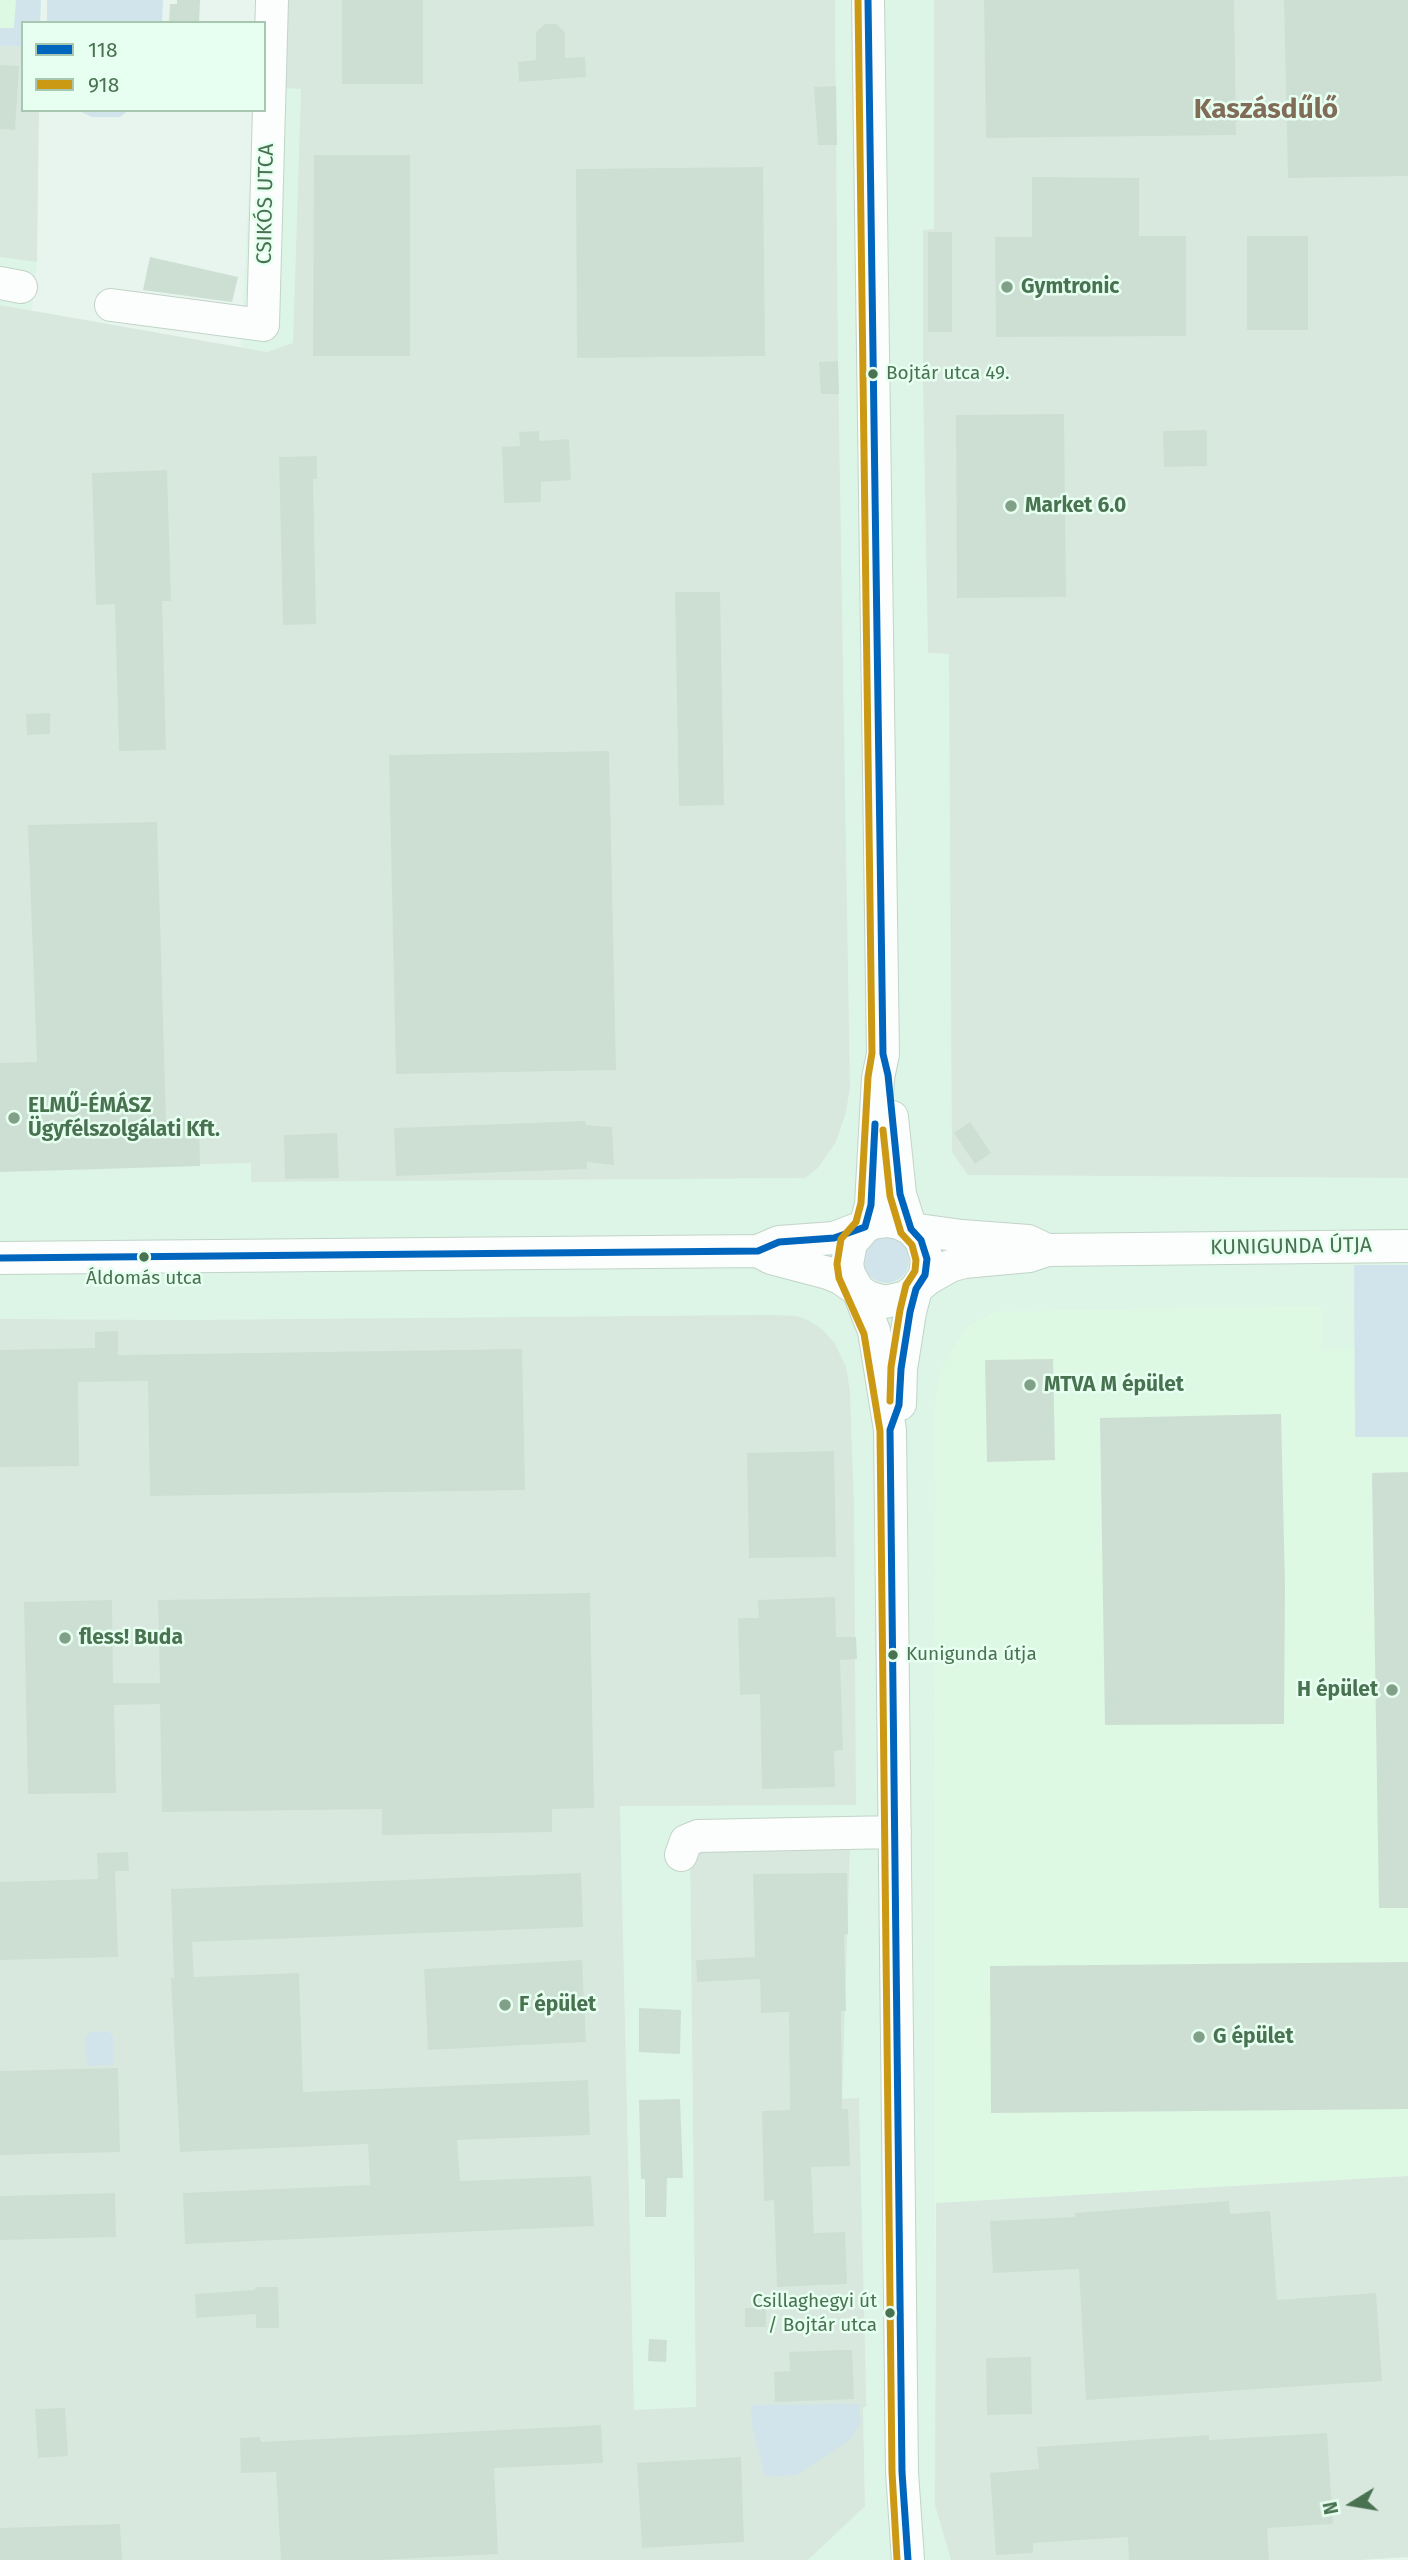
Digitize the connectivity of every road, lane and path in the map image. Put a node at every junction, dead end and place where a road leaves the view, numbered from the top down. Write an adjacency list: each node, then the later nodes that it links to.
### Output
1 (272, 0): 3 (street, CSIKÓS UTCA)
2 (868, 0): 4 (street)
3 (111, 305)
4 (883, 1054): 5 (street); 6 (street)
5 (865, 1227): 6 (street, KUNIGUNDA ÚTJA); 9 (street, KUNIGUNDA ÚTJA); 12 (street)
6 (911, 1229): 8 (street, KUNIGUNDA ÚTJA); 11 (street)
7 (1408, 1246): 8 (street, KUNIGUNDA ÚTJA)
8 (1047, 1250): 11 (street, KUNIGUNDA ÚTJA)
9 (758, 1251): 10 (street, KUNIGUNDA ÚTJA); 12 (street, KUNIGUNDA ÚTJA)
10 (0, 1258)
11 (916, 1289): 12 (street, KUNIGUNDA ÚTJA); 13 (street)
12 (858, 1290): 13 (street)
13 (890, 1430): 14 (street)
14 (895, 1832): 15 (street); 16 (street)
15 (681, 1855)
16 (908, 2560)

